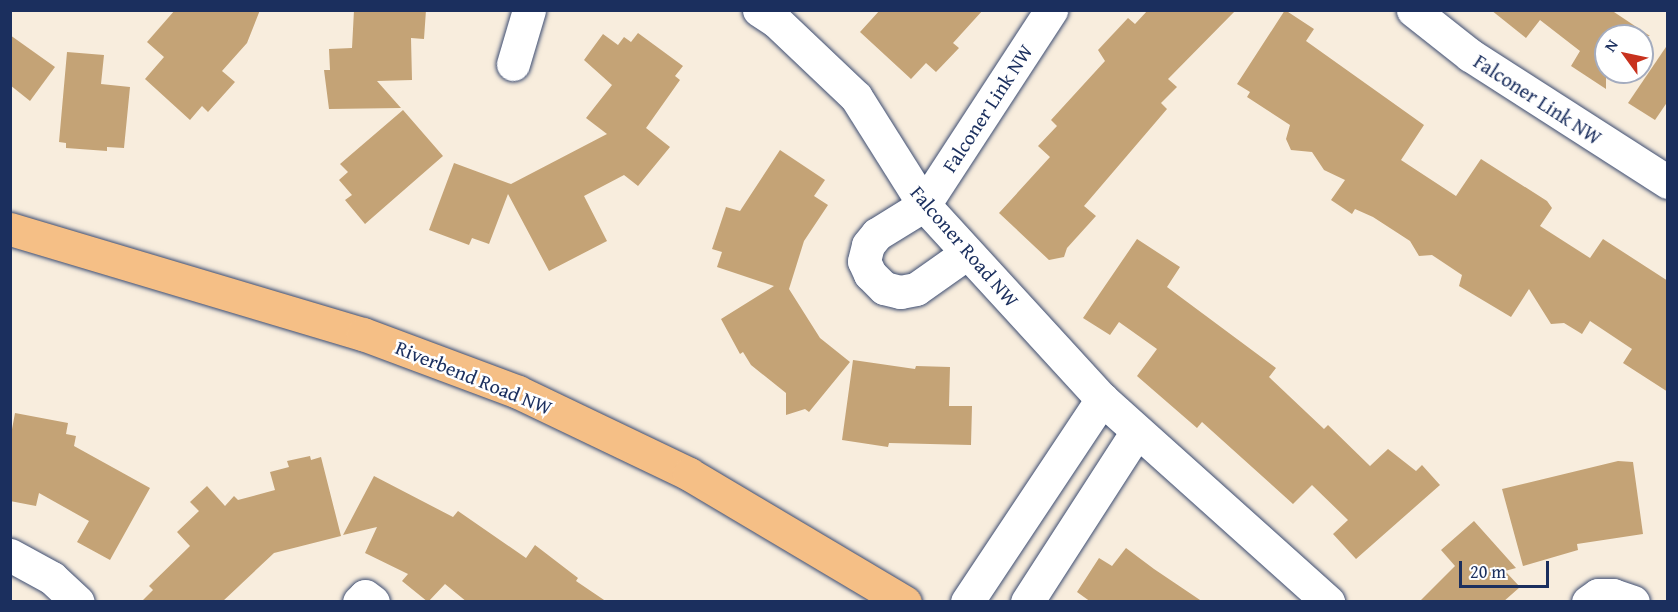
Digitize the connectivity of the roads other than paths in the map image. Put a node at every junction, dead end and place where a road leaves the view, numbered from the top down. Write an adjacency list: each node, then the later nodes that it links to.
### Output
1 (529, 10): 5 (street)
2 (759, 10): 7 (street, Falconer Road NW)
3 (1051, 10): 7 (street, Falconer Link NW)
4 (1413, 10): 6 (street, Falconer Link NW)
5 (513, 64)
6 (1668, 182)
7 (924, 205): 9 (street, Falconer Road NW); 9 (street)
8 (10, 229): 16 (main road, Riverbend Road NW)
9 (967, 253): 10 (street, Falconer Road NW)
10 (1102, 399): 11 (street, Falconer Road NW); 17 (street)
11 (1137, 431): 18 (street); 19 (street, Falconer Road NW)
12 (10, 555): 13 (street)
13 (78, 602)
14 (358, 602): 15 (street)
15 (373, 602)
16 (905, 602)
17 (967, 602)
18 (1027, 602)
19 (1328, 602)
20 (1588, 602): 21 (street)
21 (1633, 602)

